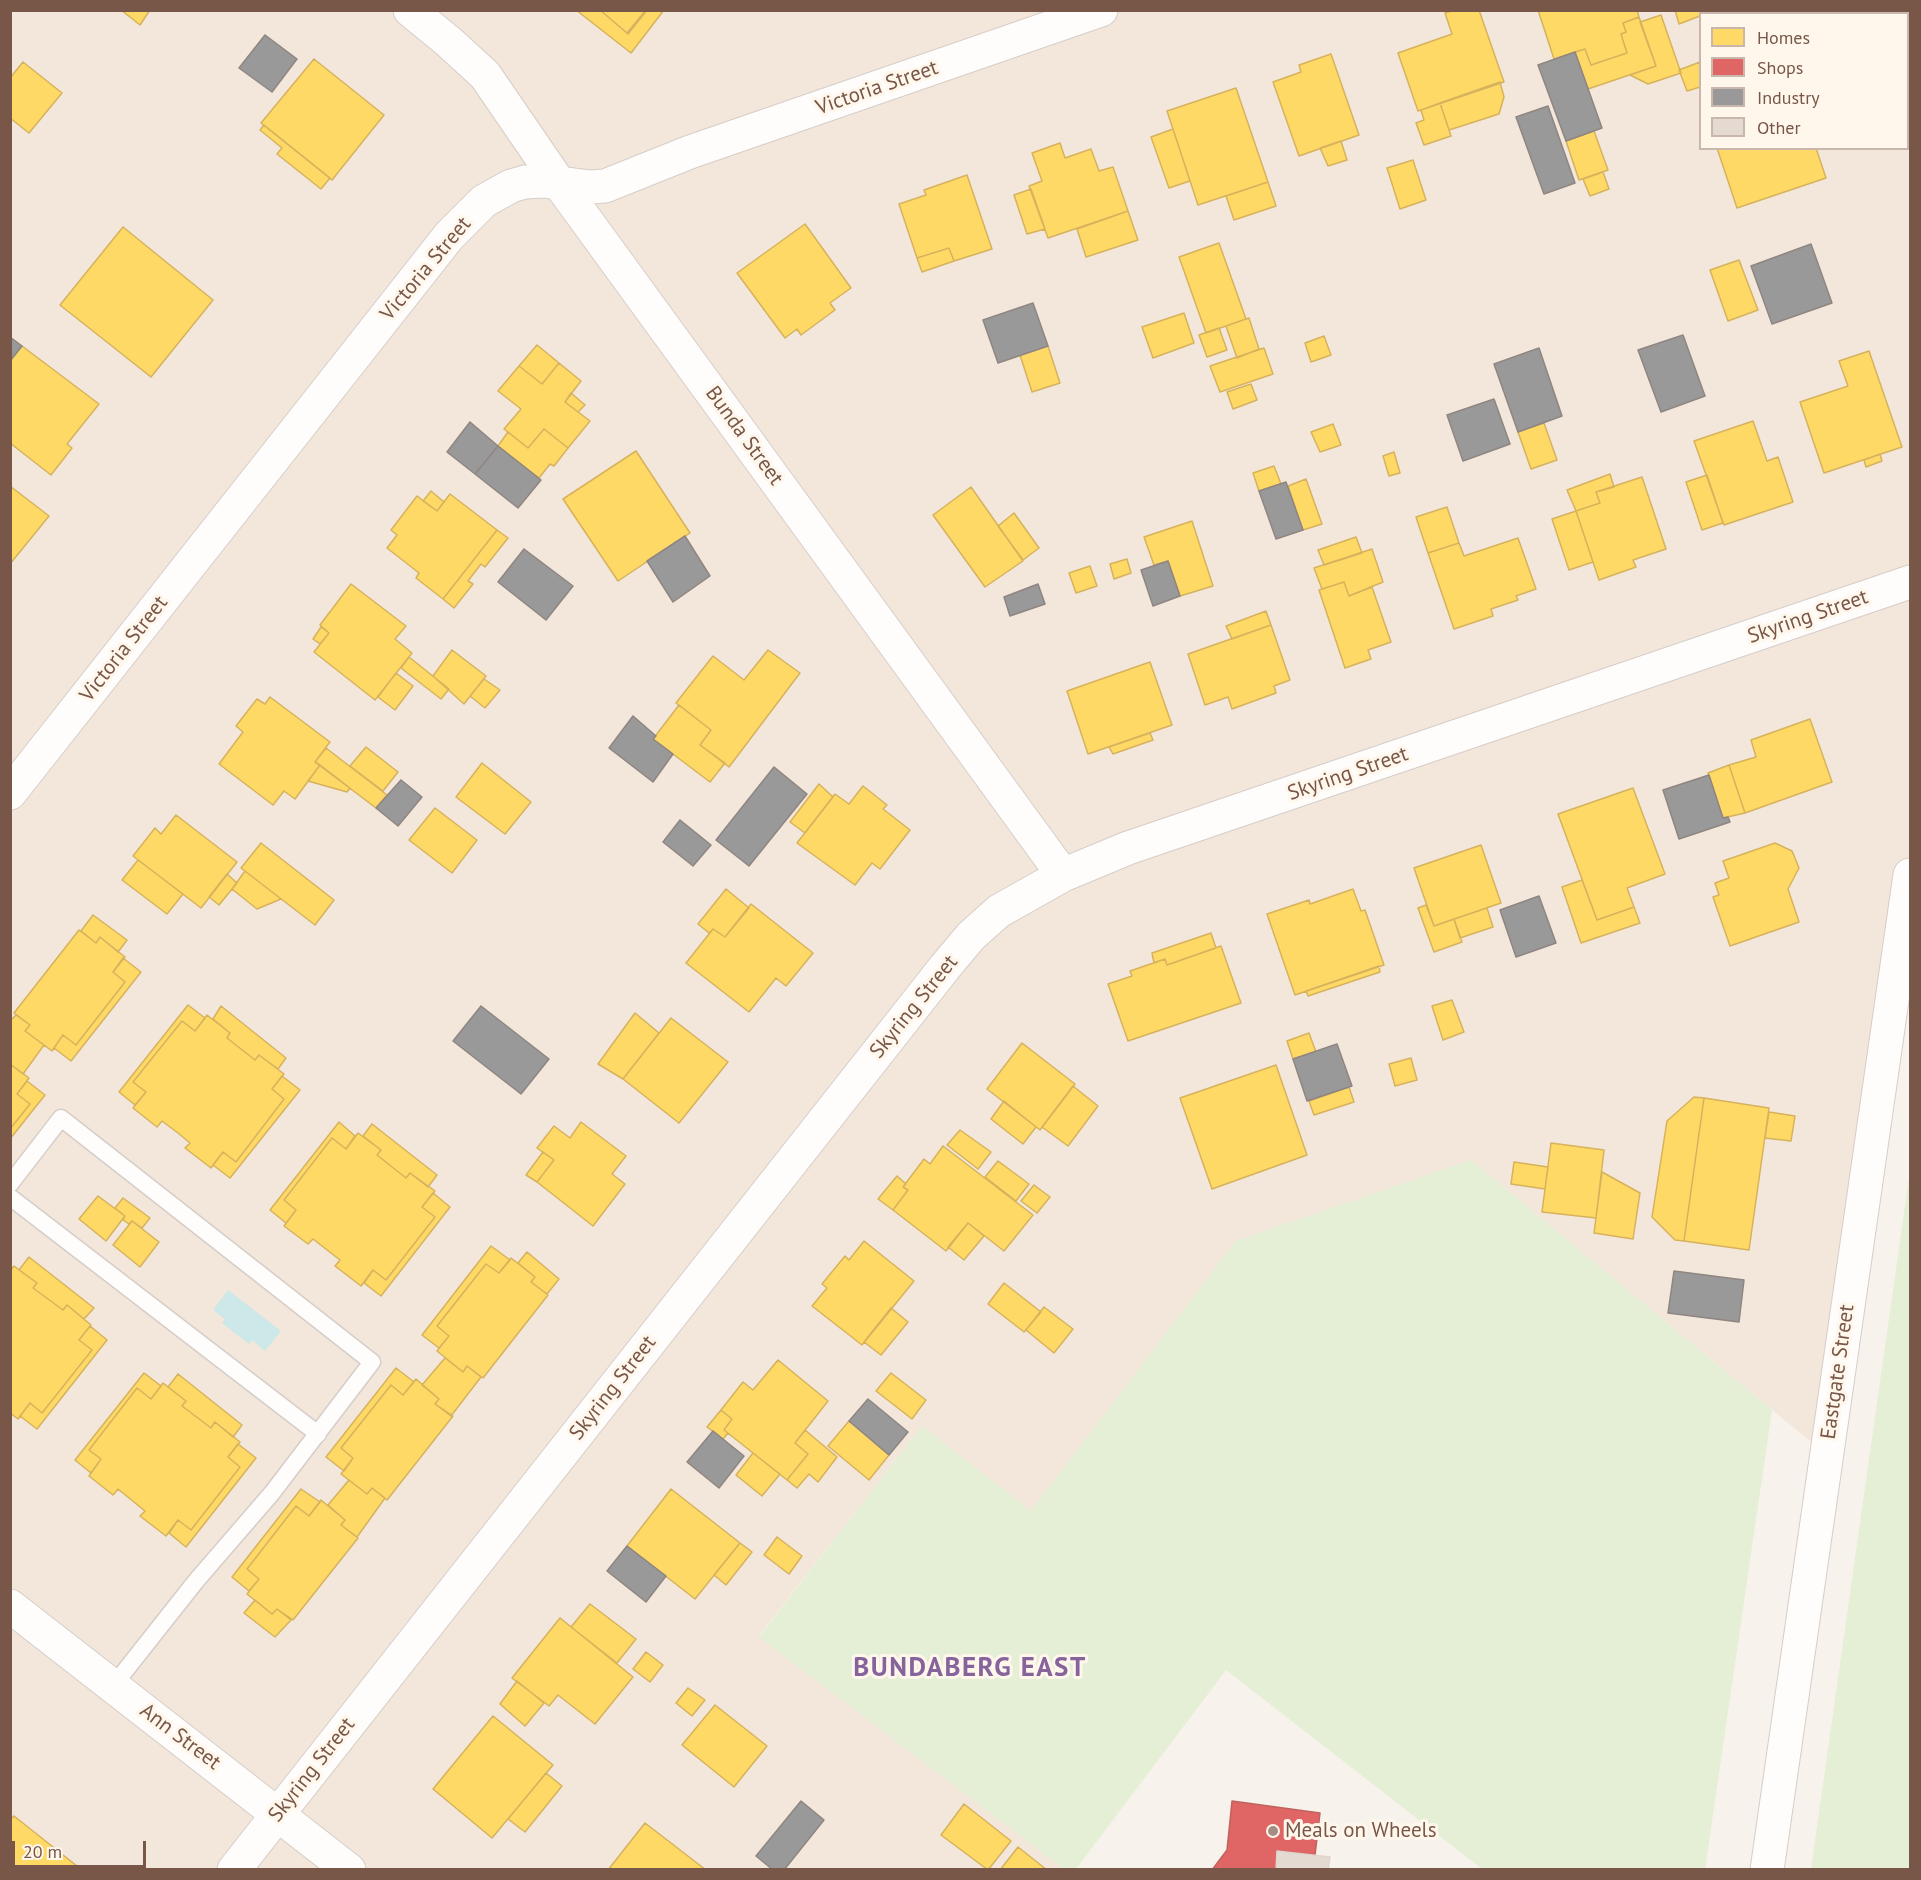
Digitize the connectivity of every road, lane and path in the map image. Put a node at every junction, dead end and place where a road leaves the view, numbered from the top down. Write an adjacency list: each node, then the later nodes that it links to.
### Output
1 (410, 10): 3 (street, Bunda Street)
2 (1101, 10): 3 (street, Victoria Street)
3 (559, 183): 5 (street, Victoria Street); 7 (street, Bunda Street)
4 (1911, 582): 7 (street, Skyring Street)
5 (10, 793)
6 (1911, 874): 16 (street, Eastgate Street)
7 (1063, 875): 13 (street, Skyring Street)
8 (10, 1184): 10 (lane)
9 (10, 1197): 10 (lane)
10 (318, 1434): 12 (lane)
11 (10, 1606): 12 (street, Ann Street)
12 (113, 1686): 13 (street, Ann Street)
13 (278, 1812): 14 (street, Skyring Street); 15 (street, Ann Street)
14 (234, 1869)
15 (349, 1869)
16 (1767, 1869)

